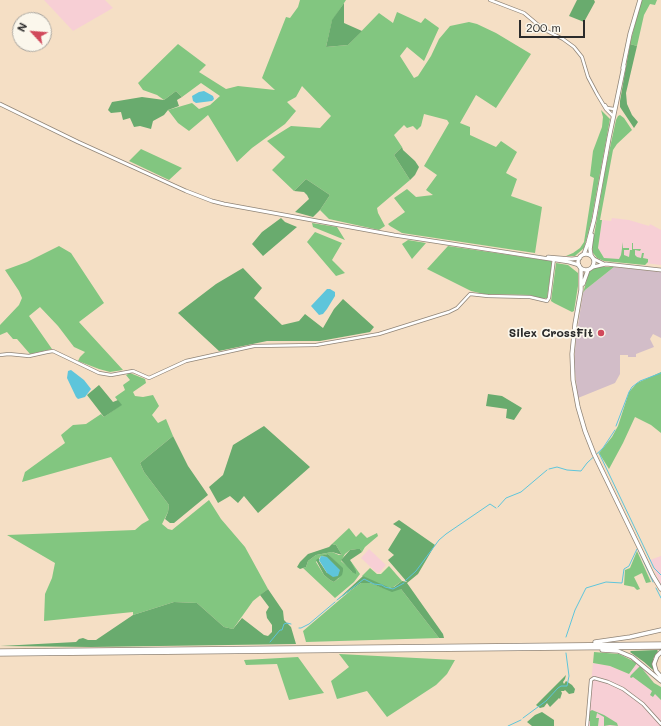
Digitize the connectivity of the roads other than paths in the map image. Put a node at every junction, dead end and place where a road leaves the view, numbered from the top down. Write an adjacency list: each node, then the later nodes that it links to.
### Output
1 (490, 0): 4 (street)
2 (640, 0): 3 (main road)
3 (624, 66): 6 (main road); 8 (main road)
4 (598, 97): 6 (street); 7 (street)
5 (0, 104): 13 (main road)
6 (614, 109): 7 (main road); 8 (street)
7 (613, 116): 9 (main road)
8 (612, 135): 9 (main road)
9 (606, 155): 10 (main road)
10 (594, 220): 11 (main road); 12 (main road)
11 (584, 254): 12 (main road); 14 (main road)
12 (591, 255): 15 (main road)
13 (554, 258): 14 (main road); 17 (main road); 22 (street)
14 (580, 258): 17 (main road)
15 (594, 259): 16 (main road); 18 (main road)
16 (606, 264): 18 (main road); 20 (main road)
17 (580, 267): 19 (main road); 21 (main road)
18 (593, 267): 19 (main road)
19 (588, 270): 21 (main road)
20 (661, 270)
21 (581, 290): 23 (main road)
22 (0, 355)
23 (653, 576): 24 (main road); 26 (main road)
24 (660, 584): 25 (main road)
25 (661, 589)
26 (661, 592)
27 (661, 630): 29 (main road)
28 (661, 644): 29 (main road)
29 (567, 646): 30 (main road); 31 (main road); 33 (main road); 35 (main road)
30 (661, 647)
31 (0, 651)
32 (661, 652): 34 (main road)
33 (0, 654)
34 (661, 677)
35 (661, 681)
36 (661, 724): 37 (street)
37 (587, 726)

